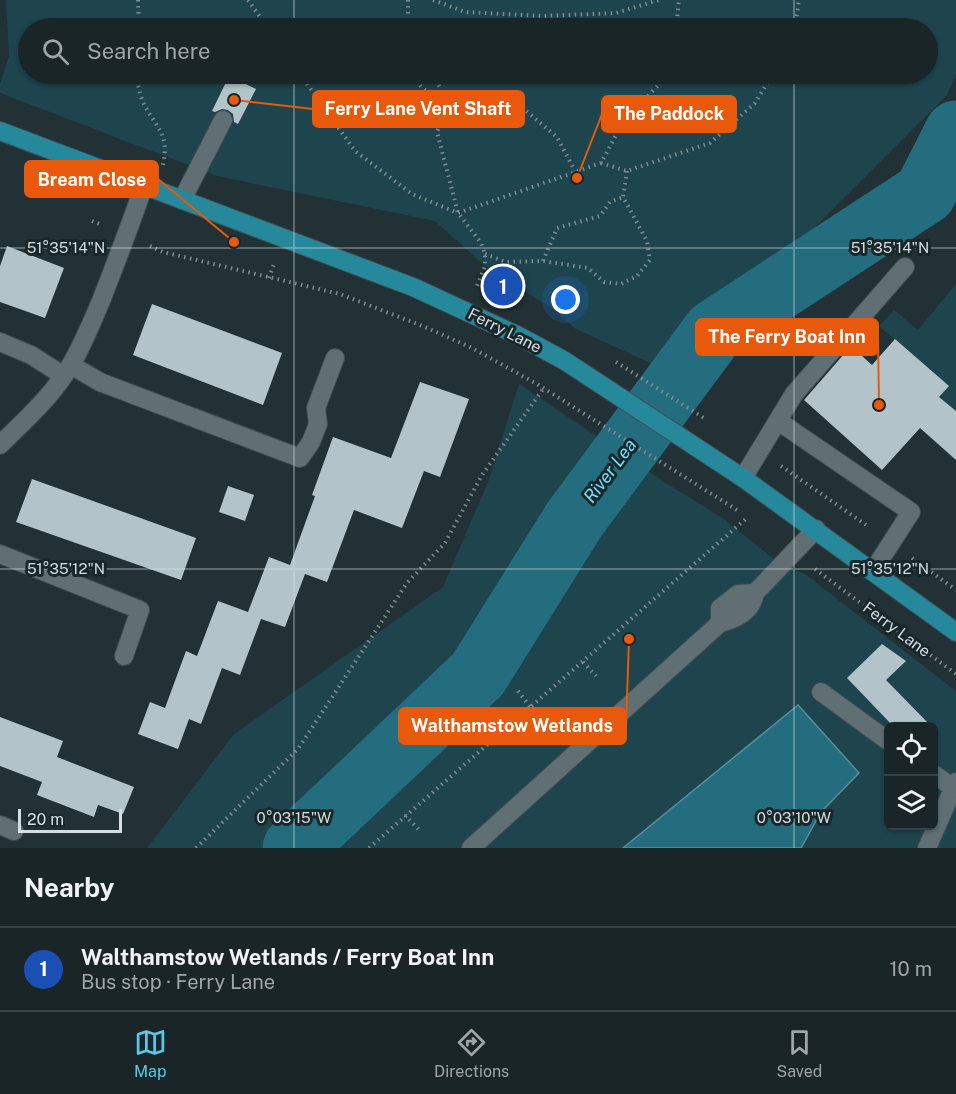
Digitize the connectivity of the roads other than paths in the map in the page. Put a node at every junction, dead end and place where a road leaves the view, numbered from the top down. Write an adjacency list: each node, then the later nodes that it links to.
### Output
1 (223, 120): 4 (street)
2 (0, 131): 3 (main road, Ferry Lane)
3 (144, 185): 4 (main road, Ferry Lane); 8 (street)
4 (182, 200): 11 (main road, Ferry Lane)
5 (905, 267): 9 (street)
6 (0, 342): 8 (street)
7 (335, 358): 8 (street)
8 (67, 371): 10 (street)
9 (778, 422): 11 (street); 14 (street)
10 (0, 445)
11 (743, 478): 12 (main road, Ferry Lane)
12 (816, 529): 14 (main road, Ferry Lane); 21 (street)
13 (0, 554): 16 (street)
14 (873, 571): 15 (main road, Ferry Lane)
15 (956, 632)
16 (124, 656)
17 (821, 692): 18 (street)
18 (884, 738)
19 (937, 776): 20 (street)
20 (955, 785): 22 (street)
21 (471, 848)
22 (927, 848)

